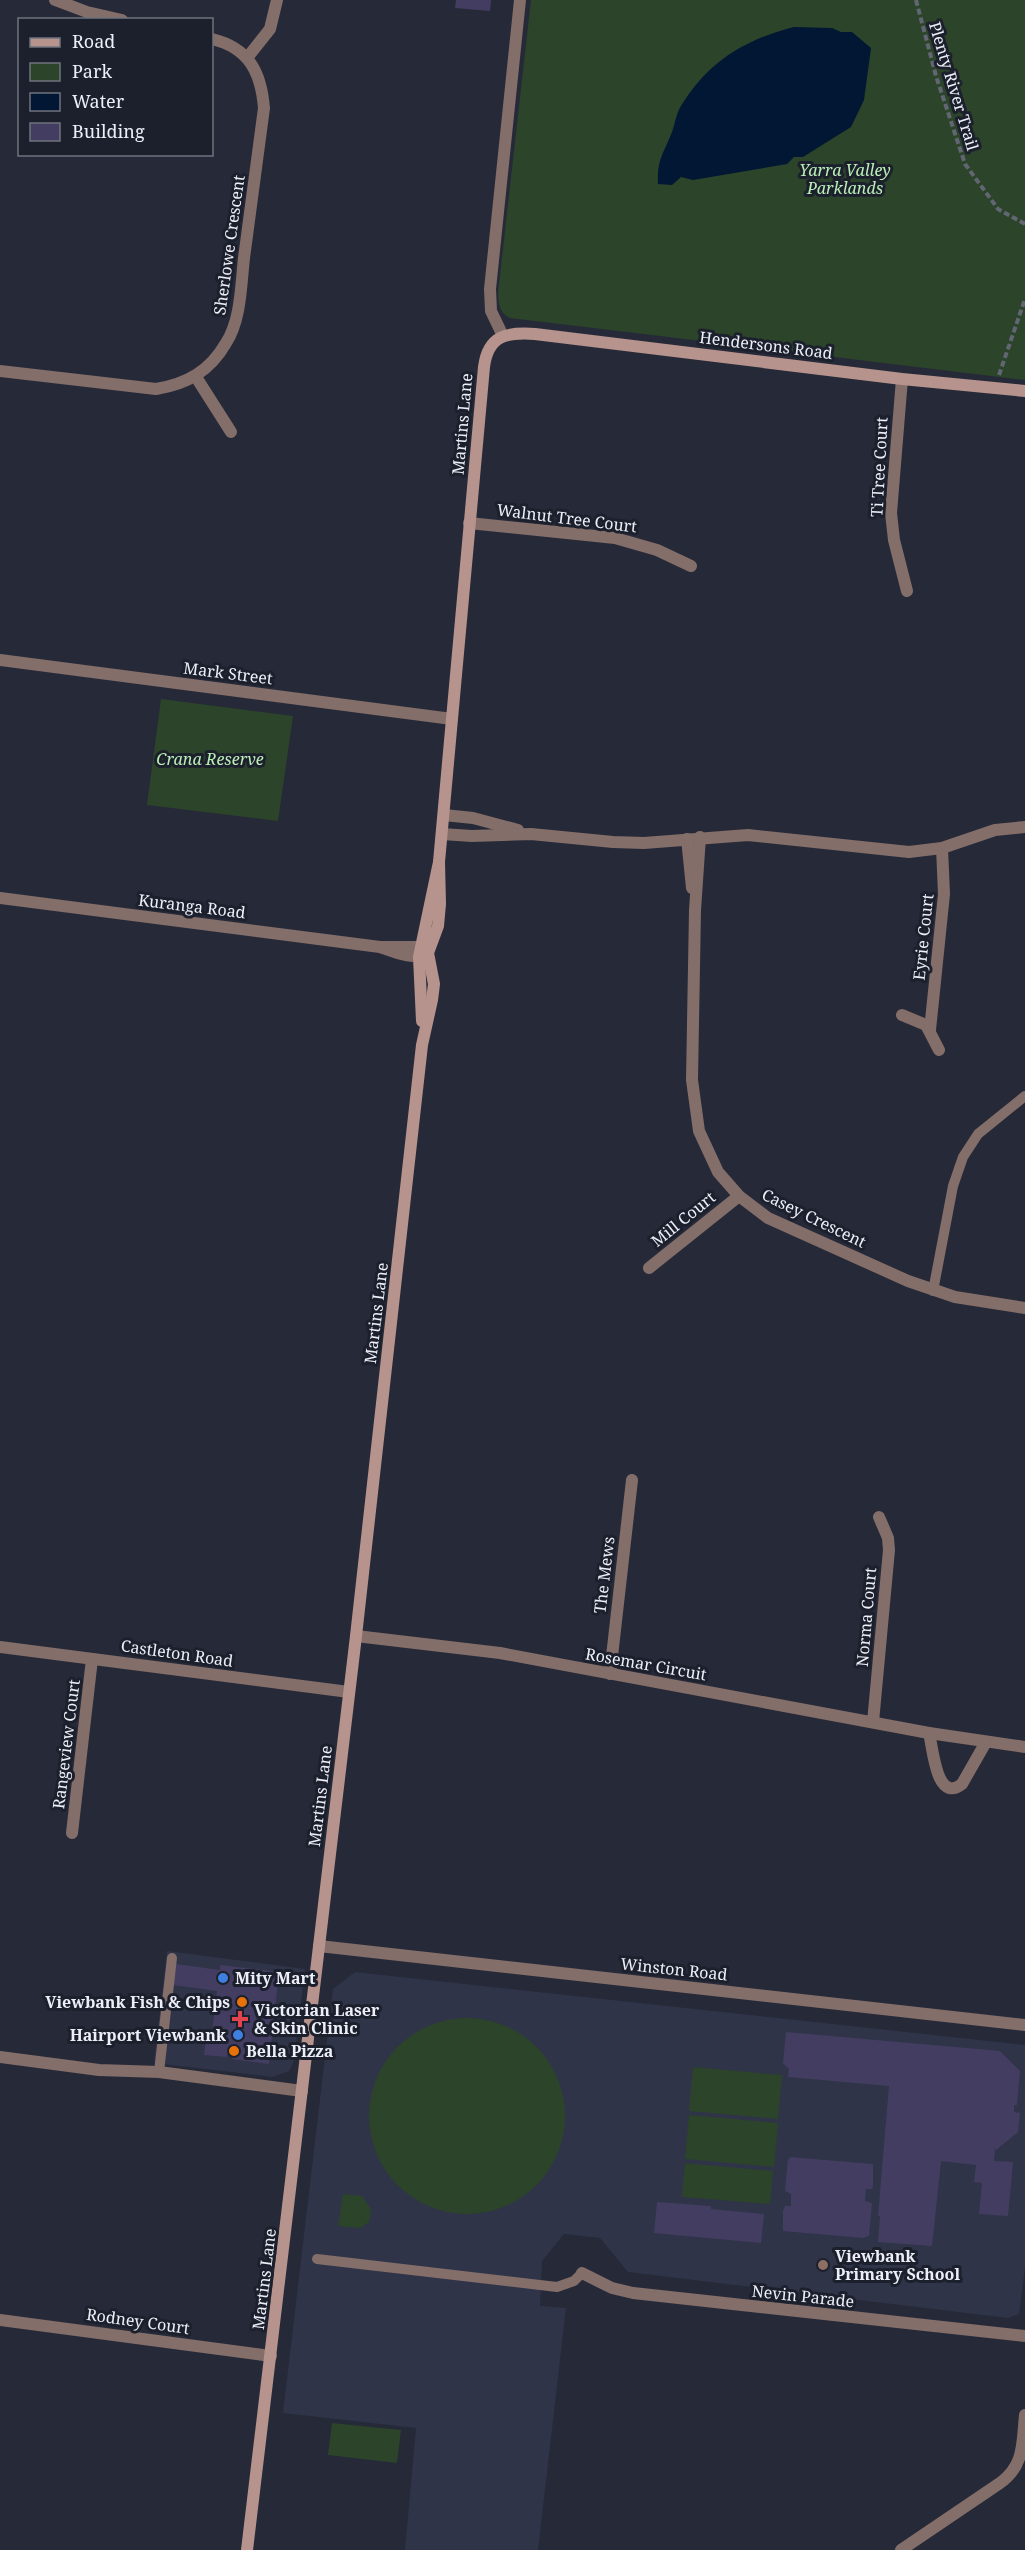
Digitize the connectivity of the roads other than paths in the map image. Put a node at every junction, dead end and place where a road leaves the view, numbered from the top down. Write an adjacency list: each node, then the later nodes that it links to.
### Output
1 (55, 0): 4 (street)
2 (277, 0): 6 (street)
3 (520, 0): 7 (street)
4 (113, 18)
5 (213, 39): 6 (street)
6 (247, 58): 9 (street, Sherlowe Crescent)
7 (503, 336): 10 (street, Hendersons Road); 13 (street, Martins Lane)
8 (0, 371): 9 (street, Sherlowe Crescent)
9 (195, 377): 12 (street)
10 (902, 379): 11 (street, Hendersons Road); 15 (street, Ti Tree Court)
11 (1025, 391)
12 (231, 432)
13 (469, 523): 14 (street, Walnut Tree Court); 17 (street, Martins Lane)
14 (691, 566)
15 (907, 591)
16 (0, 660): 17 (street, Mark Street)
17 (452, 719): 18 (street, Martins Lane)
18 (444, 815): 20 (street, Martins Lane); 21 (street)
19 (1025, 826): 24 (street)
20 (442, 834): 21 (street); 27 (street, Martins Lane)
21 (531, 834): 23 (street)
22 (700, 837): 23 (street); 24 (street); 26 (street, Casey Crescent)
23 (687, 839): 26 (street, Casey Crescent)
24 (942, 848): 29 (street, Eyrie Court)
25 (0, 898): 27 (street, Kuranga Road)
26 (695, 910): 32 (street, Casey Crescent)
27 (422, 952): 38 (street, Martins Lane)
28 (902, 1015): 29 (street)
29 (930, 1030): 30 (street)
30 (939, 1050)
31 (1025, 1096): 34 (lane)
32 (739, 1196): 33 (street, Mill Court); 34 (street, Casey Crescent)
33 (649, 1268)
34 (933, 1291): 35 (street, Casey Crescent)
35 (1025, 1308)
36 (632, 1480): 41 (street, The Mews)
37 (879, 1517): 43 (street, Norma Court)
38 (356, 1636): 41 (street, Rosemar Circuit); 42 (street, Martins Lane)
39 (0, 1647): 40 (street, Castleton Road)
40 (92, 1659): 42 (street, Castleton Road); 47 (street, Rangeview Court)
41 (610, 1674): 43 (street, Rosemar Circuit)
42 (349, 1692): 48 (street, Martins Lane)
43 (873, 1722): 44 (street, Rosemar Circuit)
44 (930, 1733): 45 (street, Rosemar Circuit); 45 (street)
45 (986, 1742): 46 (street, Rosemar Circuit)
46 (1025, 1747)
47 (72, 1833)
48 (320, 1946): 50 (street, Winston Road); 53 (street, Martins Lane)
49 (172, 1958): 52 (lane)
50 (1025, 2025)
51 (0, 2057): 52 (street)
52 (159, 2072): 53 (street)
53 (302, 2091): 58 (street, Martins Lane)
54 (317, 2259): 55 (lane)
55 (582, 2273): 57 (street, Nevin Parade)
56 (0, 2320): 58 (street, Rodney Court)
57 (1025, 2337)
58 (271, 2356): 61 (street, Martins Lane)
59 (1025, 2415): 60 (street)
60 (1021, 2467): 62 (street)
61 (247, 2550)
62 (901, 2550)

